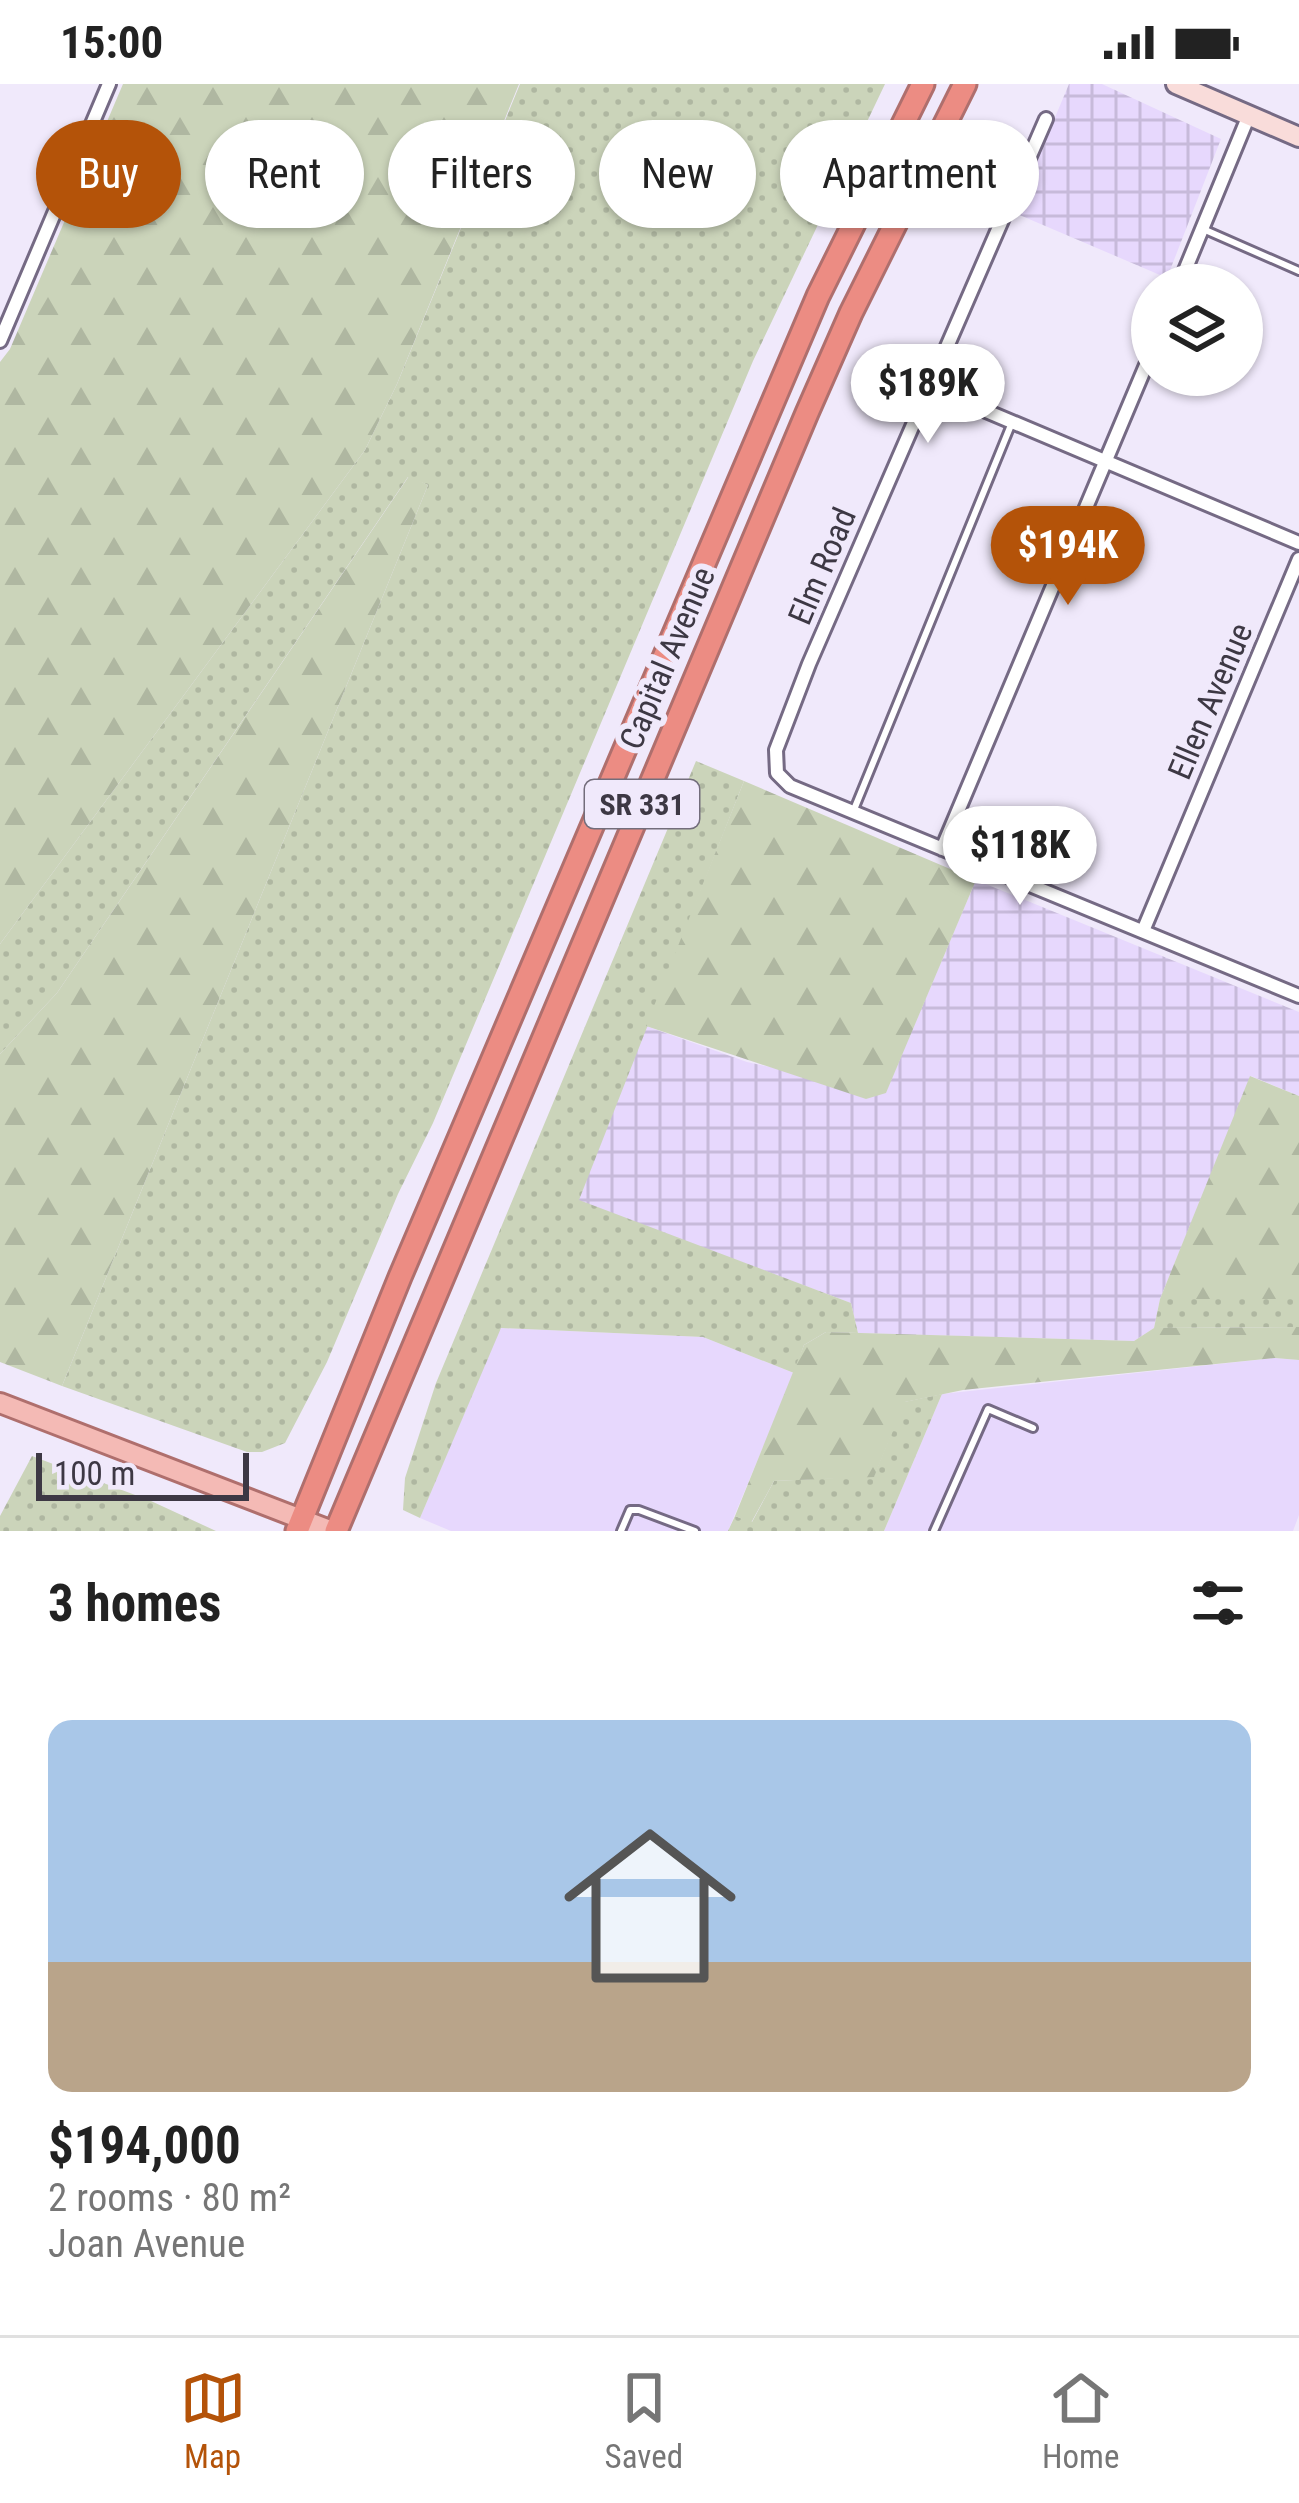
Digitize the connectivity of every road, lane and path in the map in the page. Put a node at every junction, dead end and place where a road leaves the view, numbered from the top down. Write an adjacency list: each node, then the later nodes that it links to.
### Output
1 (109, 84): 11 (street)
2 (923, 84): 24 (highway, Capital Avenue / SR 331)
3 (965, 84): 25 (highway, Capital Avenue / SR 331)
4 (1176, 84): 5 (street)
5 (1249, 115): 7 (street); 8 (street)
6 (1046, 119): 12 (street, Elm Road)
7 (1299, 137)
8 (1202, 229): 9 (street); 10 (lane)
9 (1188, 264)
10 (1299, 271)
11 (0, 341)
12 (927, 386): 14 (street); 18 (street, Elm Road)
13 (1133, 396): 15 (street)
14 (1012, 422): 15 (street); 18 (lane)
15 (1105, 462): 16 (street); 19 (street)
16 (1299, 543)
17 (1299, 559): 20 (street, Ellen Avenue)
18 (853, 812): 19 (street)
19 (942, 849): 20 (street)
20 (1143, 931): 21 (street)
21 (1299, 996)
22 (0, 1403): 24 (main road)
23 (1033, 1428): 28 (lane)
24 (300, 1525): 25 (main road)
25 (334, 1531)
26 (621, 1531): 27 (lane)
27 (694, 1531)
28 (934, 1531)

